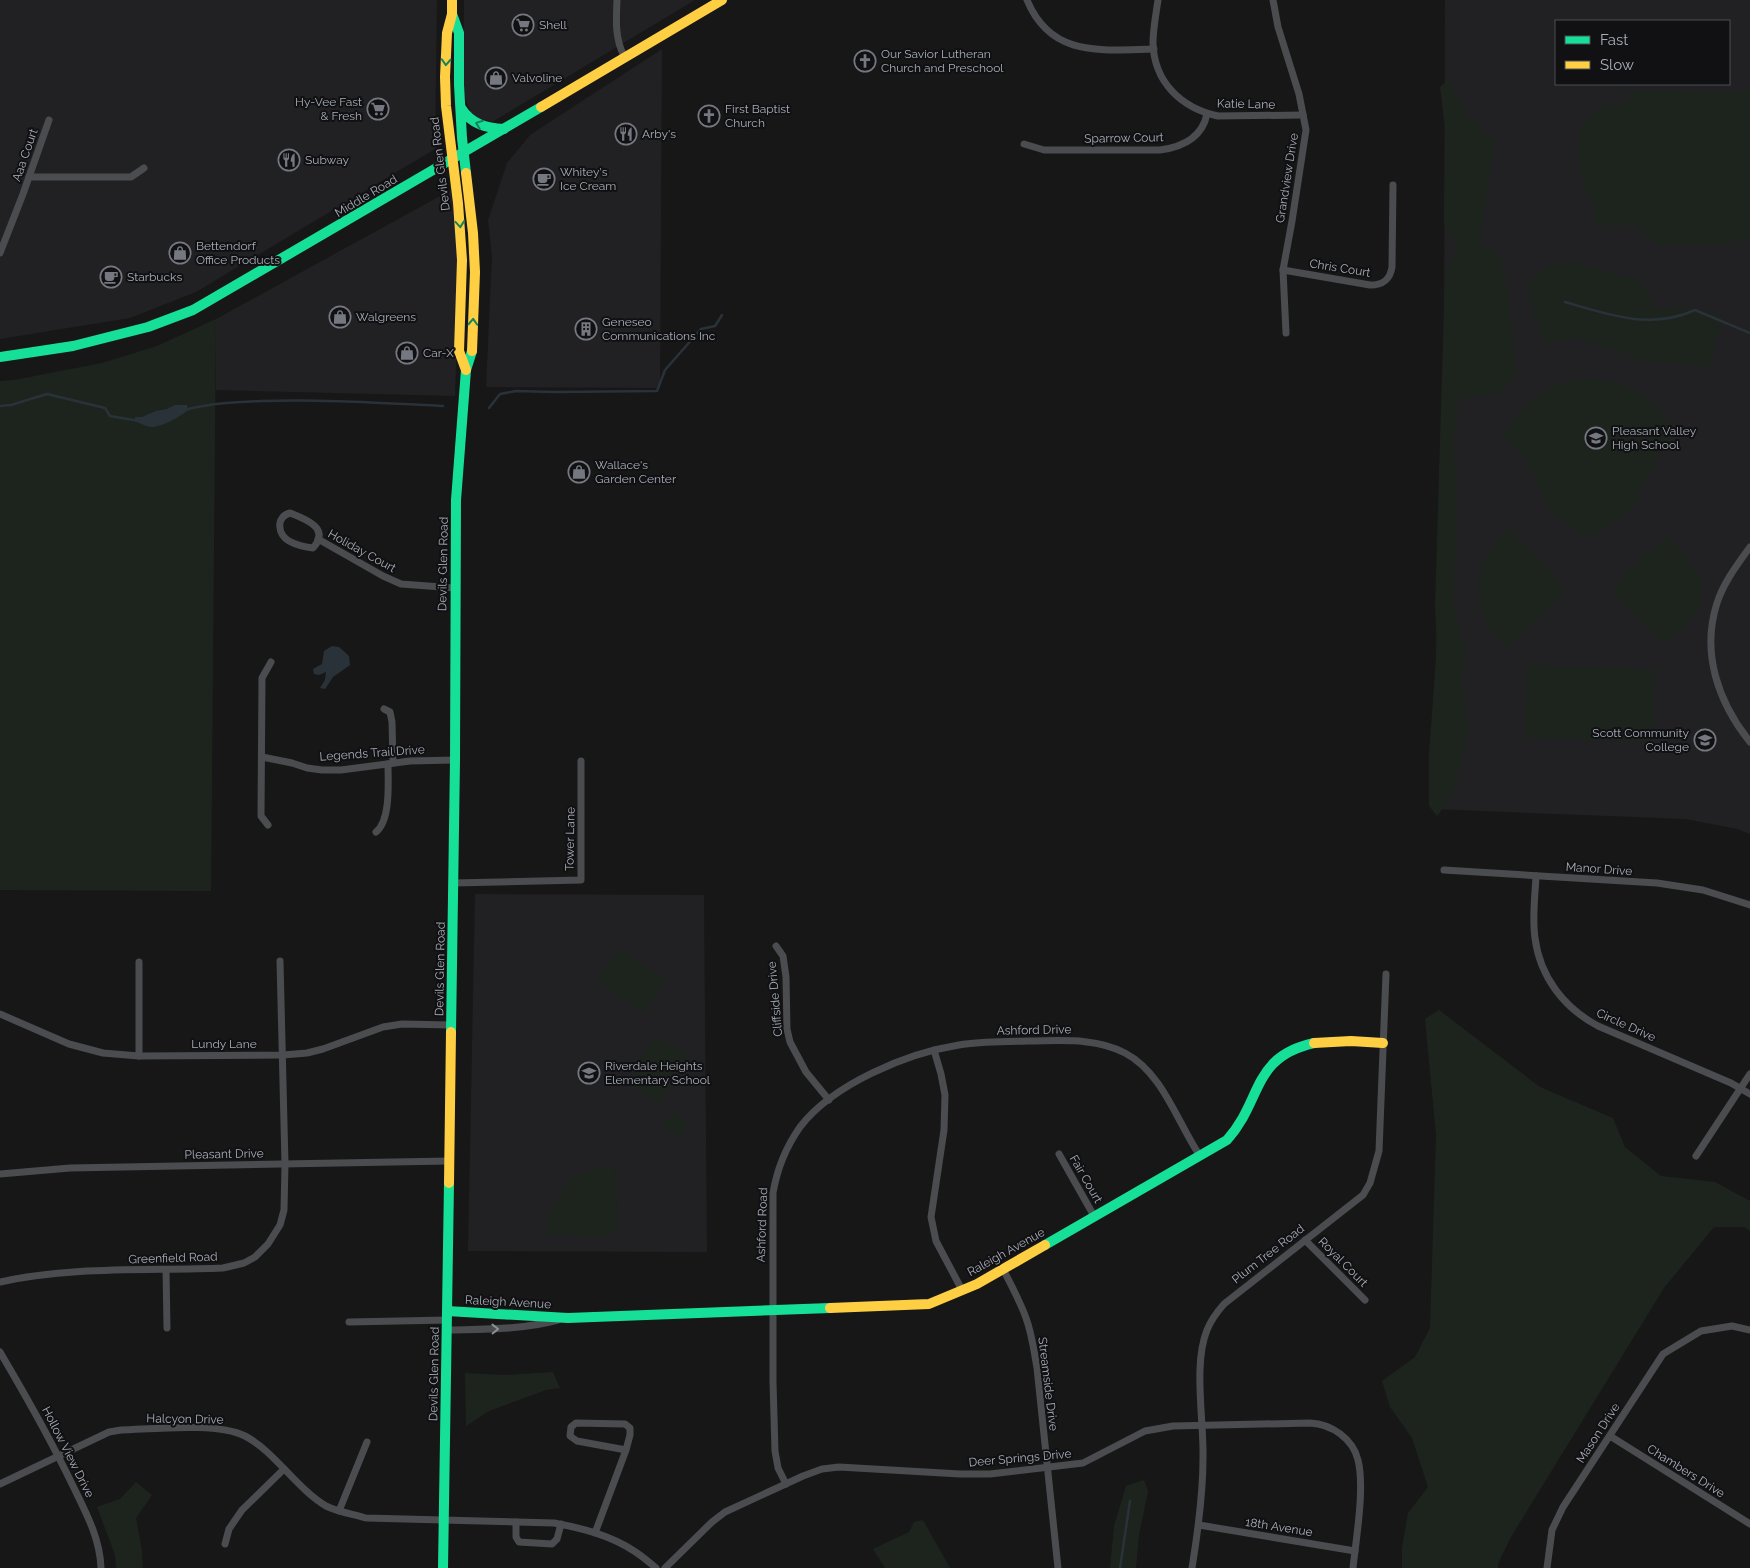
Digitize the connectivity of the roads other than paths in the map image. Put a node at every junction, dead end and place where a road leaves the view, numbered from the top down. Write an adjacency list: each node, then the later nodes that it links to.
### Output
1 (452, 0): 7 (main road, Devils Glen Road)
2 (617, 0): 9 (street)
3 (722, 0): 9 (main road, Middle Road)
4 (1027, 0): 8 (street)
5 (1158, 0): 8 (street, Katie Lane)
6 (1273, 0): 12 (street, Grandview Drive)
7 (452, 14): 10 (main road, Devils Glen Road); 17 (main road, Devils Glen Road, one-way to 17)
8 (1154, 49): 11 (street, Katie Lane)
9 (624, 56): 14 (main road, Middle Road)
10 (460, 108): 14 (main road, one-way to 10); 16 (main road, Devils Glen Road)
11 (1207, 114): 12 (street, Katie Lane); 15 (street, Sparrow Court)
12 (1304, 115): 22 (street, Grandview Drive)
13 (49, 120): 19 (street, Aaa Court)
14 (504, 129): 16 (main road, Middle Road)
15 (1024, 144)
16 (464, 153): 17 (main road, Middle Road); 25 (main road, Devils Glen Road, one-way to 16)
17 (452, 160): 24 (main road, Middle Road); 25 (main road, Devils Glen Road, one-way to 25)
18 (144, 168): 19 (street)
19 (30, 177): 21 (street, Aaa Court)
20 (1393, 185): 22 (street, Chris Court)
21 (0, 254)
22 (1283, 270): 23 (street, Grandview Drive)
23 (1286, 333)
24 (0, 357)
25 (466, 370): 28 (main road, Devils Glen Road)
26 (318, 540): 26 (street, Holiday Court); 28 (street, Holiday Court)
27 (1750, 548): 31 (street)
28 (455, 588): 33 (main road, Devils Glen Road)
29 (271, 662): 32 (street)
30 (384, 709): 35 (street)
31 (1750, 742)
32 (262, 757): 35 (street, Legends Trail Drive); 36 (street)
33 (455, 760): 35 (street, Legends Trail Drive); 40 (main road, Devils Glen Road)
34 (582, 761): 40 (street, Tower Lane)
35 (391, 763): 37 (street)
36 (268, 825)
37 (376, 832)
38 (1444, 870): 39 (street, Manor Drive)
39 (1536, 876): 41 (street, Manor Drive); 53 (street, Circle Drive)
40 (453, 883): 47 (main road, Devils Glen Road)
41 (1750, 905)
42 (776, 946): 55 (street, Cliffside Drive)
43 (280, 961): 50 (street, Greenfield Road)
44 (139, 962): 51 (street)
45 (1386, 974): 48 (street, Plum Tree Road)
46 (0, 1014): 51 (street, Lundy Lane)
47 (451, 1025): 50 (street, Lundy Lane); 59 (main road, Devils Glen Road)
48 (1383, 1043): 57 (main road, Raleigh Avenue); 63 (street, Plum Tree Road)
49 (934, 1050): 55 (street, Ashford Road); 57 (street, Ashford Drive); 67 (street)
50 (283, 1055): 51 (street, Lundy Lane); 60 (street, Greenfield Road)
51 (139, 1056)
52 (1750, 1074): 53 (street)
53 (1741, 1089): 54 (street, Circle Drive); 58 (street)
54 (1750, 1094)
55 (829, 1100): 69 (street, Ashford Road)
56 (1059, 1154): 62 (street, Fair Court)
57 (1200, 1156): 62 (main road, Raleigh Avenue)
58 (1696, 1156)
59 (450, 1161): 60 (street, Pleasant Drive); 71 (main road, Devils Glen Road)
60 (285, 1164): 61 (street, Pleasant Drive); 65 (street, Greenfield Road)
61 (0, 1174)
62 (1094, 1216): 64 (main road, Raleigh Avenue)
63 (1304, 1240): 68 (street, Royal Court); 76 (street, Plum Tree Road)
64 (1003, 1269): 67 (main road, Raleigh Avenue); 81 (street, Streamside Drive)
65 (166, 1270): 66 (street, Greenfield Road); 73 (street)
66 (0, 1282)
67 (962, 1290): 69 (main road, Raleigh Avenue)
68 (1365, 1300)
69 (774, 1309): 70 (main road, Raleigh Avenue); 84 (street, Ashford Road)
70 (568, 1318): 71 (main road, Raleigh Avenue); 71 (street, Raleigh Avenue, one-way to 70)
71 (447, 1320): 72 (street); 86 (main road, Devils Glen Road)
72 (349, 1322)
73 (166, 1328)
74 (1750, 1330): 77 (street, Mason Drive)
75 (0, 1352): 80 (street, Hollow View Drive)
76 (1202, 1425): 81 (street, Deer Springs Drive); 90 (street, Plum Tree Road); 93 (street, Deer Springs Drive)
77 (1610, 1436): 89 (street, Chambers Drive); 101 (street, Mason Drive)
78 (367, 1442): 85 (street)
79 (626, 1450): 79 (street); 91 (street)
80 (59, 1456): 82 (street, Halcyon Drive); 83 (street, Halcyon Drive); 94 (street, Hollow View Drive)
81 (1047, 1468): 84 (street, Deer Springs Drive); 98 (street, Streamside Drive)
82 (284, 1469): 85 (street, Halcyon Drive); 92 (street)
83 (0, 1484)
84 (786, 1484): 97 (street, Deer Springs Drive)
85 (339, 1511): 86 (street, Halcyon Drive)
86 (444, 1520): 87 (street, Halcyon Drive); 95 (main road, Devils Glen Road)
87 (516, 1522): 88 (street, Halcyon Drive); 88 (street)
88 (561, 1524): 91 (street, Halcyon Drive)
89 (1750, 1524)
90 (1199, 1525): 93 (street, 18th Avenue); 99 (street, Plum Tree Road)
91 (595, 1533): 96 (street, Halcyon Drive)
92 (225, 1544)
93 (1355, 1550): 100 (street, Deer Springs Drive)
94 (101, 1568)
95 (443, 1568)
96 (656, 1568)
97 (665, 1568)
98 (1058, 1568)
99 (1192, 1568)
100 (1353, 1568)
101 (1547, 1568)

